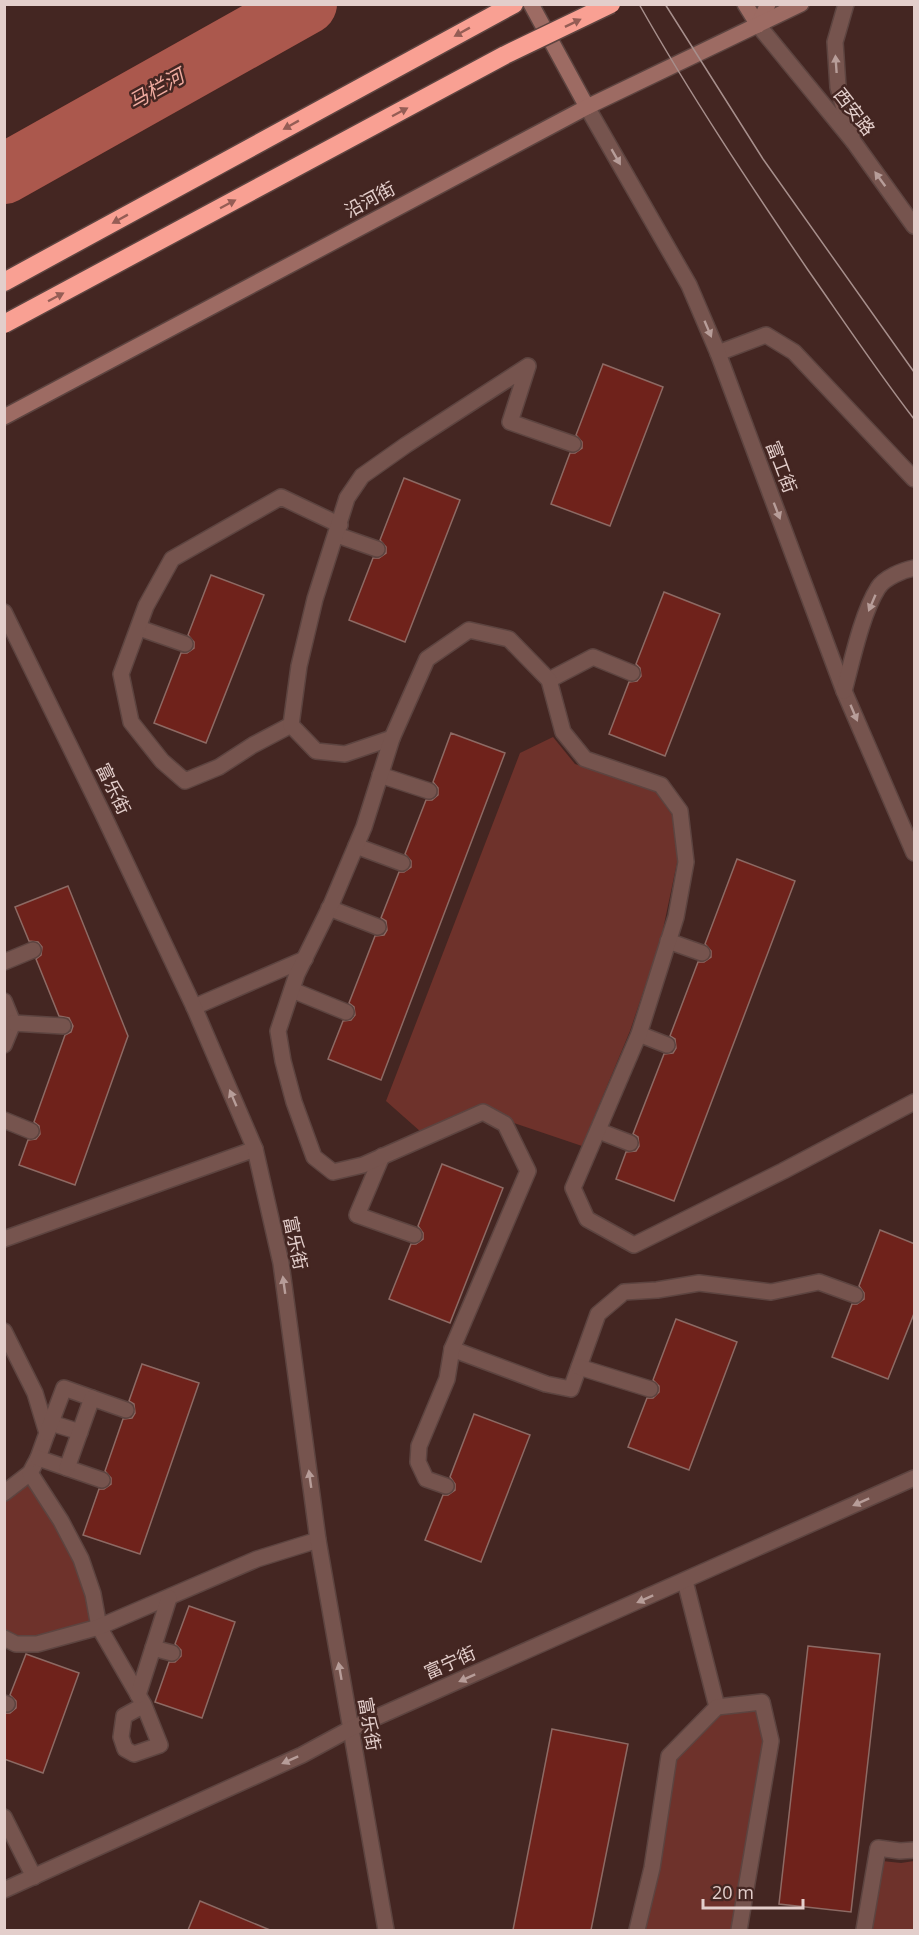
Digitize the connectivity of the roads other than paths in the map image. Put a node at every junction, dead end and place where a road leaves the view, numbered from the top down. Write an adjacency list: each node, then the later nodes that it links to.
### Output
1 (514, 4): 12 (highway, one-way to 12)
2 (531, 4): 9 (main road)
3 (611, 4): 13 (highway, one-way to 3, bridge)
4 (745, 4): 8 (main road)
5 (768, 4): 8 (main road)
6 (801, 4): 8 (main road, 沿河街)
7 (846, 4): 10 (street, one-way to 7)
8 (758, 25): 9 (main road, 沿河街); 10 (street, 西安路)
9 (587, 107): 14 (street, 富工街, one-way to 14); 15 (main road, 沿河街)
10 (853, 141): 11 (street, 西安路, one-way to 10)
11 (915, 226)
12 (4, 282)
13 (4, 324)
14 (718, 353): 17 (street); 26 (street, 富工街, one-way to 26)
15 (4, 417)
16 (573, 444): 18 (street)
17 (915, 479)
18 (338, 530): 19 (street); 22 (street); 27 (street)
19 (377, 549)
20 (915, 568): 26 (street, one-way to 26)
21 (4, 612): 43 (street, 富乐街)
22 (139, 628): 23 (street); 27 (street)
23 (185, 644)
24 (632, 673): 25 (street)
25 (549, 680): 28 (street); 36 (street)
26 (844, 691): 32 (street, 富工街, one-way to 32)
27 (291, 725): 28 (street)
28 (392, 738): 29 (street)
29 (380, 775): 30 (street); 31 (street)
30 (429, 791)
31 (356, 846): 33 (street); 34 (street)
32 (915, 853)
33 (402, 863)
34 (329, 908): 35 (street); 39 (street)
35 (378, 927)
36 (668, 941): 38 (street); 47 (street)
37 (33, 950): 40 (street)
38 (702, 953)
39 (305, 959): 41 (street); 43 (street)
40 (4, 962)
41 (292, 990): 44 (street); 56 (street)
42 (4, 1001): 45 (street)
43 (194, 1007): 55 (street, 富乐街, one-way to 43)
44 (346, 1012)
45 (13, 1023): 46 (street); 49 (street)
46 (63, 1026)
47 (639, 1034): 48 (street); 53 (street)
48 (667, 1045)
49 (4, 1046)
50 (915, 1102): 53 (street)
51 (4, 1120): 52 (street)
52 (31, 1131)
53 (599, 1131): 54 (street)
54 (630, 1143)
55 (255, 1149): 58 (street); 75 (street, 富乐街, one-way to 55)
56 (382, 1156): 57 (street); 61 (street)
57 (414, 1235)
58 (4, 1239)
59 (855, 1295): 62 (street)
60 (4, 1331): 66 (street)
61 (452, 1349): 62 (street); 73 (street)
62 (579, 1366): 63 (street)
63 (650, 1389)
64 (92, 1398): 65 (street); 66 (street); 67 (street)
65 (126, 1410)
66 (49, 1428): 67 (street); 68 (street)
67 (80, 1432): 69 (street)
68 (38, 1458): 69 (street); 70 (street)
69 (67, 1468): 72 (street)
70 (30, 1473): 74 (street); 78 (street)
71 (915, 1478): 76 (street, 富宁街, one-way to 76)
72 (102, 1480)
73 (446, 1485)
74 (4, 1493)
75 (318, 1540): 77 (street); 83 (street, 富乐街, one-way to 75)
76 (685, 1581): 82 (street); 83 (street, 富宁街, one-way to 83)
77 (169, 1598): 78 (street); 80 (street)
78 (99, 1627): 79 (street); 80 (street)
79 (4, 1638)
80 (153, 1648): 81 (street)
81 (172, 1653)
82 (717, 1707): 89 (street); 90 (street)
83 (350, 1729): 86 (street, 富宁街, one-way to 86); 88 (street, 富乐街)
84 (4, 1817): 86 (street)
85 (915, 1850): 91 (street)
86 (33, 1877): 87 (street, 富宁街)
87 (4, 1890)
88 (386, 1930)
89 (637, 1930)
90 (739, 1930)
91 (864, 1930)

